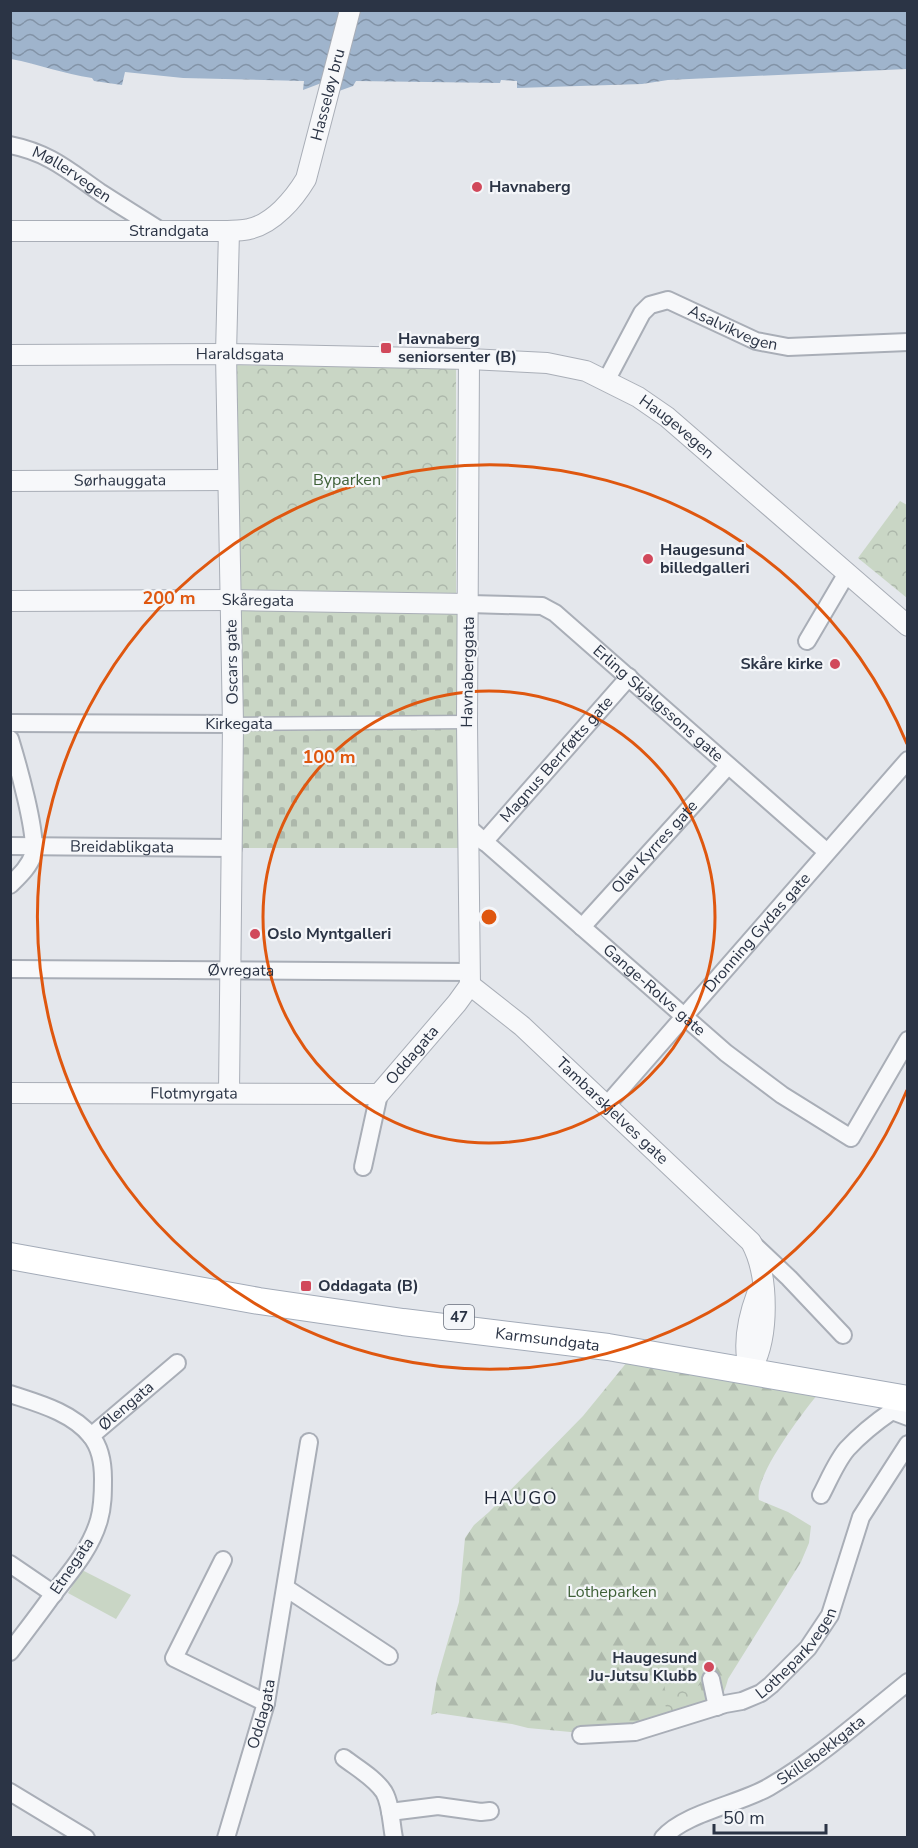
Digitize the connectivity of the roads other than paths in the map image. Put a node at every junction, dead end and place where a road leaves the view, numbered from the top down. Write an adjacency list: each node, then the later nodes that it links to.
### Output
1 (350, 10): 3 (street, Hasseløy bru)
2 (10, 145): 5 (street, Møllervegen)
3 (306, 179): 6 (street, Strandgata)
4 (10, 231): 5 (street, Strandgata)
5 (161, 231): 6 (street, Strandgata)
6 (229, 231): 8 (street, Oscars gate)
7 (908, 342): 11 (street, Asalvikvegen)
8 (226, 354): 9 (street, Haraldsgata); 10 (street, Haraldsgata); 12 (street, Oscars gate)
9 (10, 355)
10 (469, 359): 11 (street, Haugevegen); 17 (street, Havnaberggata)
11 (606, 381): 14 (street, Haugevegen)
12 (228, 480): 13 (street, Sørhauggata); 15 (street, Oscars gate)
13 (10, 481)
14 (848, 573): 18 (street, Haugevegen); 19 (street)
15 (230, 600): 16 (street, Skåregata); 17 (street, Skåregata); 23 (street, Oscars gate)
16 (10, 601)
17 (469, 604): 20 (street, Erling Skjalgssons gate); 21 (street, Havnaberggata)
18 (908, 626)
19 (807, 641)
20 (629, 677): 26 (street, Erling Skjalgssons gate); 28 (street, Magnus Berrføtts gate)
21 (467, 722): 23 (street, Kirkegata); 27 (street, Havnaberggata)
22 (10, 723): 23 (street, Kirkegata)
23 (233, 724): 31 (street, Oscars gate)
24 (10, 739): 30 (street)
25 (908, 760): 32 (street, Dronning Gydas gate)
26 (728, 765): 32 (street, Erling Skjalgssons gate); 34 (street, Olav Kyrres gate)
27 (469, 828): 28 (street, Gange-Rolvs gate); 37 (street, Havnaberggata)
28 (484, 842): 34 (street, Gange-Rolvs gate)
29 (10, 846): 30 (street, Breidablikgata)
30 (34, 846): 31 (street, Breidablikgata); 33 (street)
31 (233, 848): 36 (street, Oscars gate)
32 (827, 852): 38 (street, Dronning Gydas gate)
33 (10, 885)
34 (582, 927): 38 (street, Gange-Rolvs gate)
35 (10, 969): 36 (street, Øvregata)
36 (230, 970): 37 (street, Øvregata); 41 (street, Oscars gate)
37 (470, 979): 42 (street, Oddagata); 43 (street, Tambarskjelves gate)
38 (684, 1015): 39 (street, Gange-Rolvs gate); 43 (street, Dronning Gydas gate)
39 (908, 1040)
40 (10, 1092): 41 (street, Flotmyrgata)
41 (229, 1093): 42 (street, Flotmyrgata)
42 (379, 1094): 44 (street, Oddagata)
43 (606, 1106): 45 (street, Tambarskjelves gate)
44 (363, 1167)
45 (751, 1242): 48 (street, Tambarskjelves gate); 49 (street, Tambarskjelves gate)
46 (10, 1246): 49 (main road, Karmsundgata / 47)
47 (10, 1256): 49 (main road, Karmsundgata / 47)
48 (843, 1335)
49 (751, 1362): 51 (main road, Karmsundgata / 47); 53 (main road, Karmsundgata / 47)
50 (177, 1363): 54 (street, Ølengata)
51 (908, 1385)
52 (10, 1394): 54 (street, Ølengata)
53 (902, 1409): 57 (street, Karmsundgata)
54 (91, 1436): 61 (street, Etnegata)
55 (309, 1442): 60 (street, Oddagata)
56 (908, 1444): 67 (street, Lotheparkvegen)
57 (821, 1495)
58 (223, 1560): 66 (street)
59 (10, 1564): 61 (street)
60 (286, 1588): 63 (street); 66 (street, Oddagata)
61 (54, 1594): 62 (street, Etnegata)
62 (10, 1652)
63 (389, 1656)
64 (711, 1679): 67 (street)
65 (908, 1682): 76 (street, Skillebekkgata)
66 (266, 1703): 74 (street, Oddagata)
67 (717, 1707): 68 (street, Lotheparkvegen)
68 (581, 1735)
69 (344, 1758): 72 (street)
70 (10, 1792): 73 (street)
71 (490, 1811): 72 (street)
72 (390, 1812): 75 (street)
73 (86, 1838)
74 (226, 1838)
75 (394, 1838)
76 (663, 1838)

